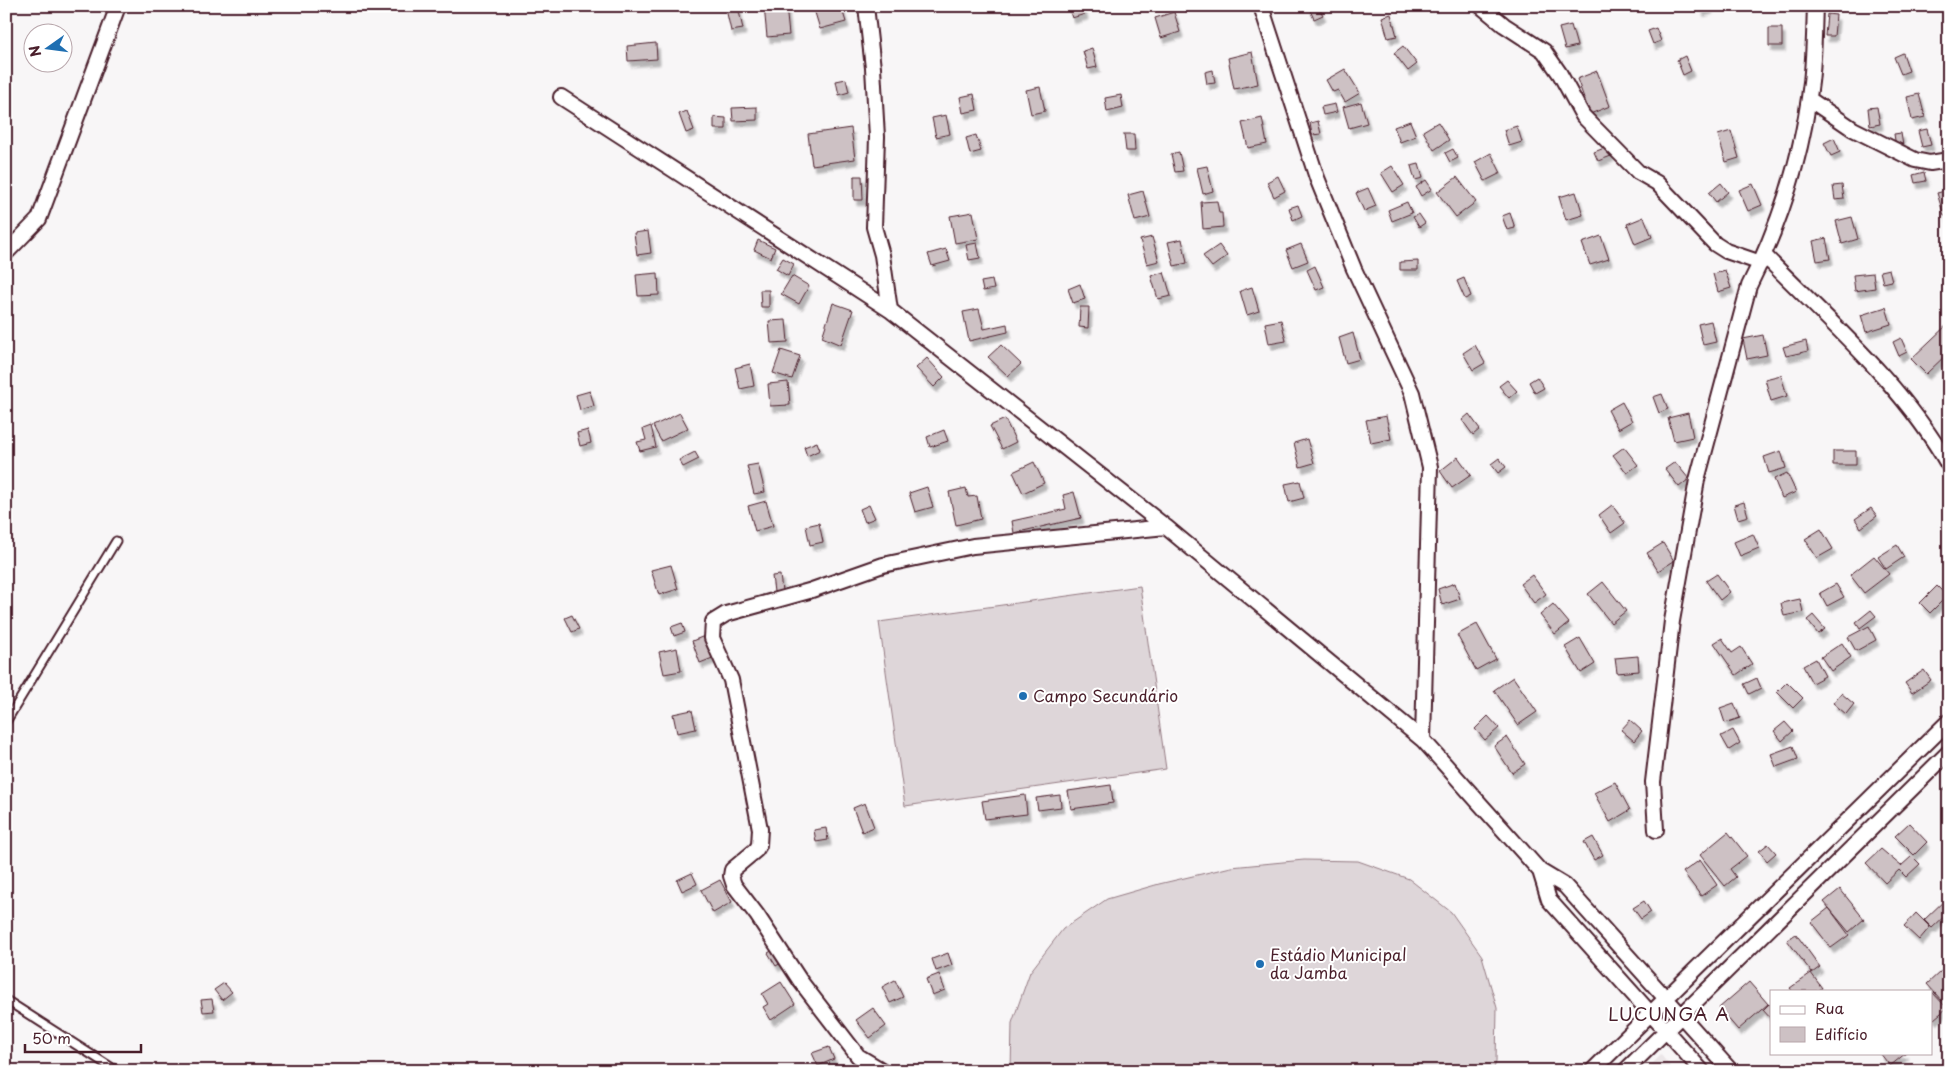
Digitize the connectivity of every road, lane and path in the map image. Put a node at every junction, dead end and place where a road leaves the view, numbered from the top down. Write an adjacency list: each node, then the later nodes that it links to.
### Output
1 (118, 6): 9 (street)
2 (866, 6): 11 (street)
3 (1261, 6): 17 (street)
4 (1481, 6): 10 (street)
5 (1815, 6): 7 (street)
6 (561, 97): 11 (street)
7 (1809, 99): 8 (street); 10 (street)
8 (1949, 160)
9 (6, 253)
10 (1763, 259): 12 (street); 19 (street)
11 (890, 310): 13 (street)
12 (1949, 466)
13 (1166, 527): 17 (street); 27 (street)
14 (116, 540): 16 (lane)
15 (1949, 721): 21 (street)
16 (6, 722)
17 (1423, 740): 20 (street)
18 (1949, 752): 24 (street)
19 (1656, 830)
20 (1540, 872): 21 (street); 23 (street)
21 (1666, 998): 23 (street); 24 (street)
22 (6, 1000): 26 (lane)
23 (1651, 1013): 25 (street); 28 (street)
24 (1681, 1015): 25 (street); 31 (street)
25 (1666, 1030): 29 (street); 30 (street)
26 (117, 1071)
27 (884, 1071)
28 (1592, 1071)
29 (1624, 1071)
30 (1702, 1071)
31 (1731, 1071)

